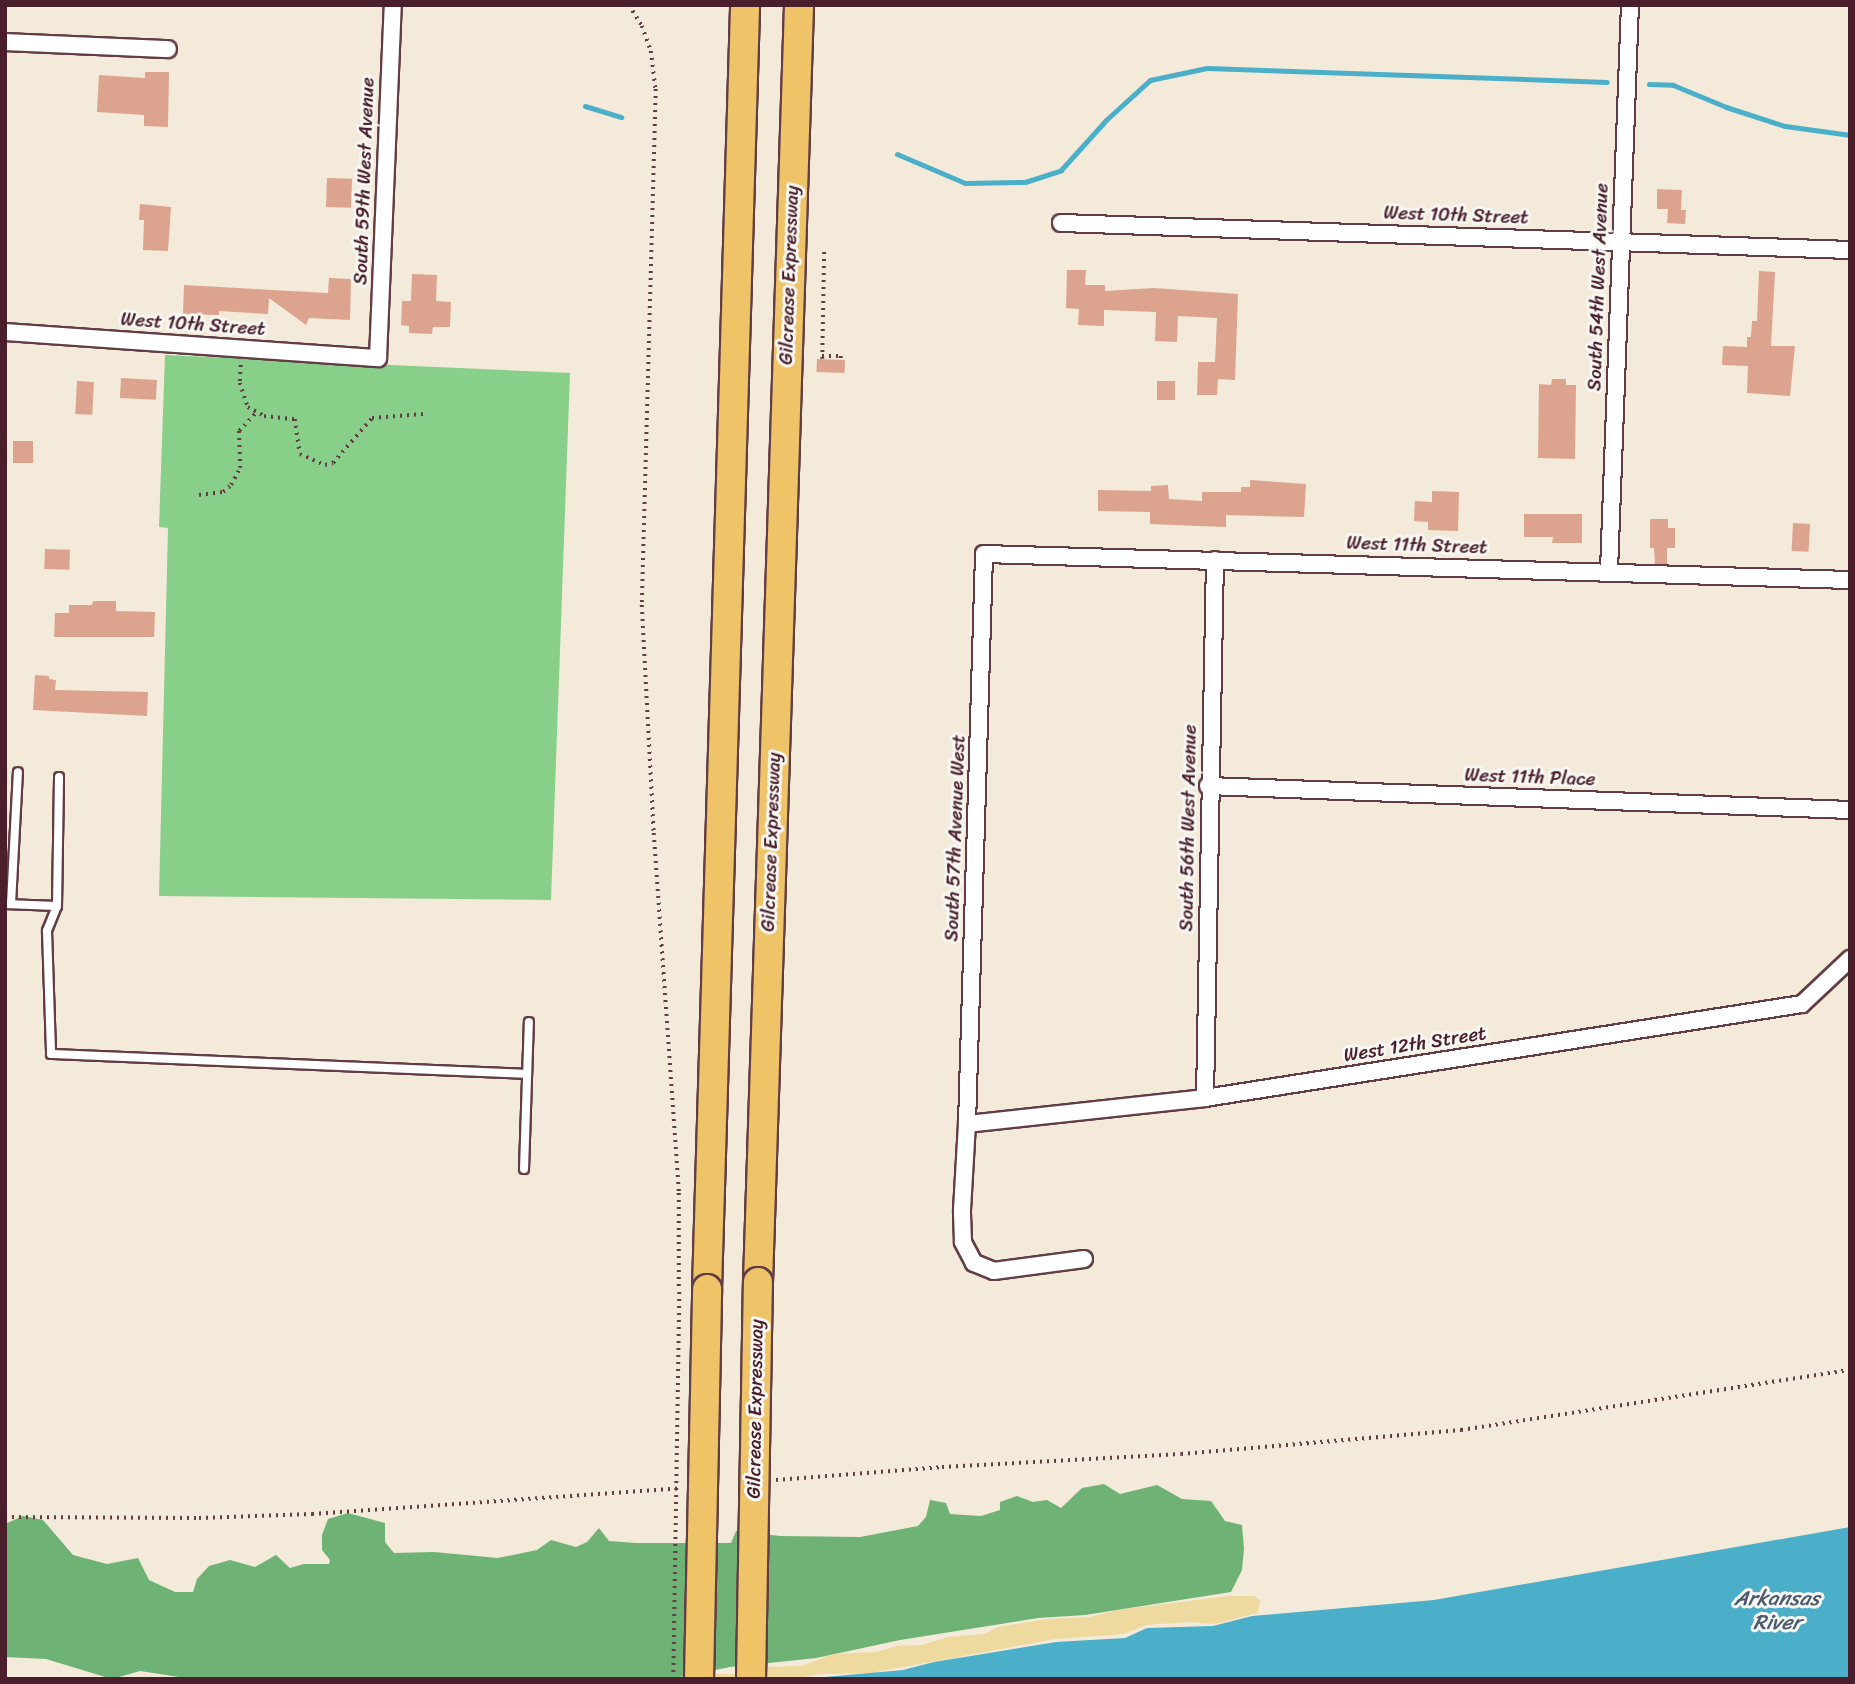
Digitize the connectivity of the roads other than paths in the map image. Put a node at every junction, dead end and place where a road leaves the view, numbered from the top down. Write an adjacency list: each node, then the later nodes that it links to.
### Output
1 (393, 5): 11 (street, South 59th West Avenue)
2 (745, 5): 29 (highway, bridge)
3 (799, 5): 30 (highway, Gilcrease Expressway, bridge)
4 (1630, 5): 8 (street, South 54th West Avenue)
5 (5, 42): 6 (street)
6 (168, 49)
7 (1060, 223): 8 (street, West 10th Street)
8 (1620, 242): 9 (street, West 10th Street); 14 (street, South 54th West Avenue)
9 (1850, 250)
10 (5, 332): 11 (street, West 10th Street)
11 (378, 358)
12 (984, 554): 13 (street, West 11th Street); 26 (street, South 57th Avenue West)
13 (1215, 560): 14 (street, West 11th Street); 18 (street, South 56th West Avenue)
14 (1609, 571): 15 (street, West 11th Street)
15 (1850, 580)
16 (18, 772): 20 (lane)
17 (59, 777): 21 (lane)
18 (1209, 786): 19 (street, West 11th Place); 25 (street, South 56th West Avenue)
19 (1850, 810)
20 (8, 904): 21 (lane)
21 (57, 906): 24 (lane)
22 (1850, 959): 25 (street, West 12th Street)
23 (529, 1022): 24 (lane)
24 (526, 1074): 27 (lane)
25 (1205, 1098): 26 (street, West 12th Street)
26 (967, 1124): 28 (street, South 57th Avenue West)
27 (524, 1169)
28 (1084, 1259)
29 (699, 1679)
30 (751, 1679)

